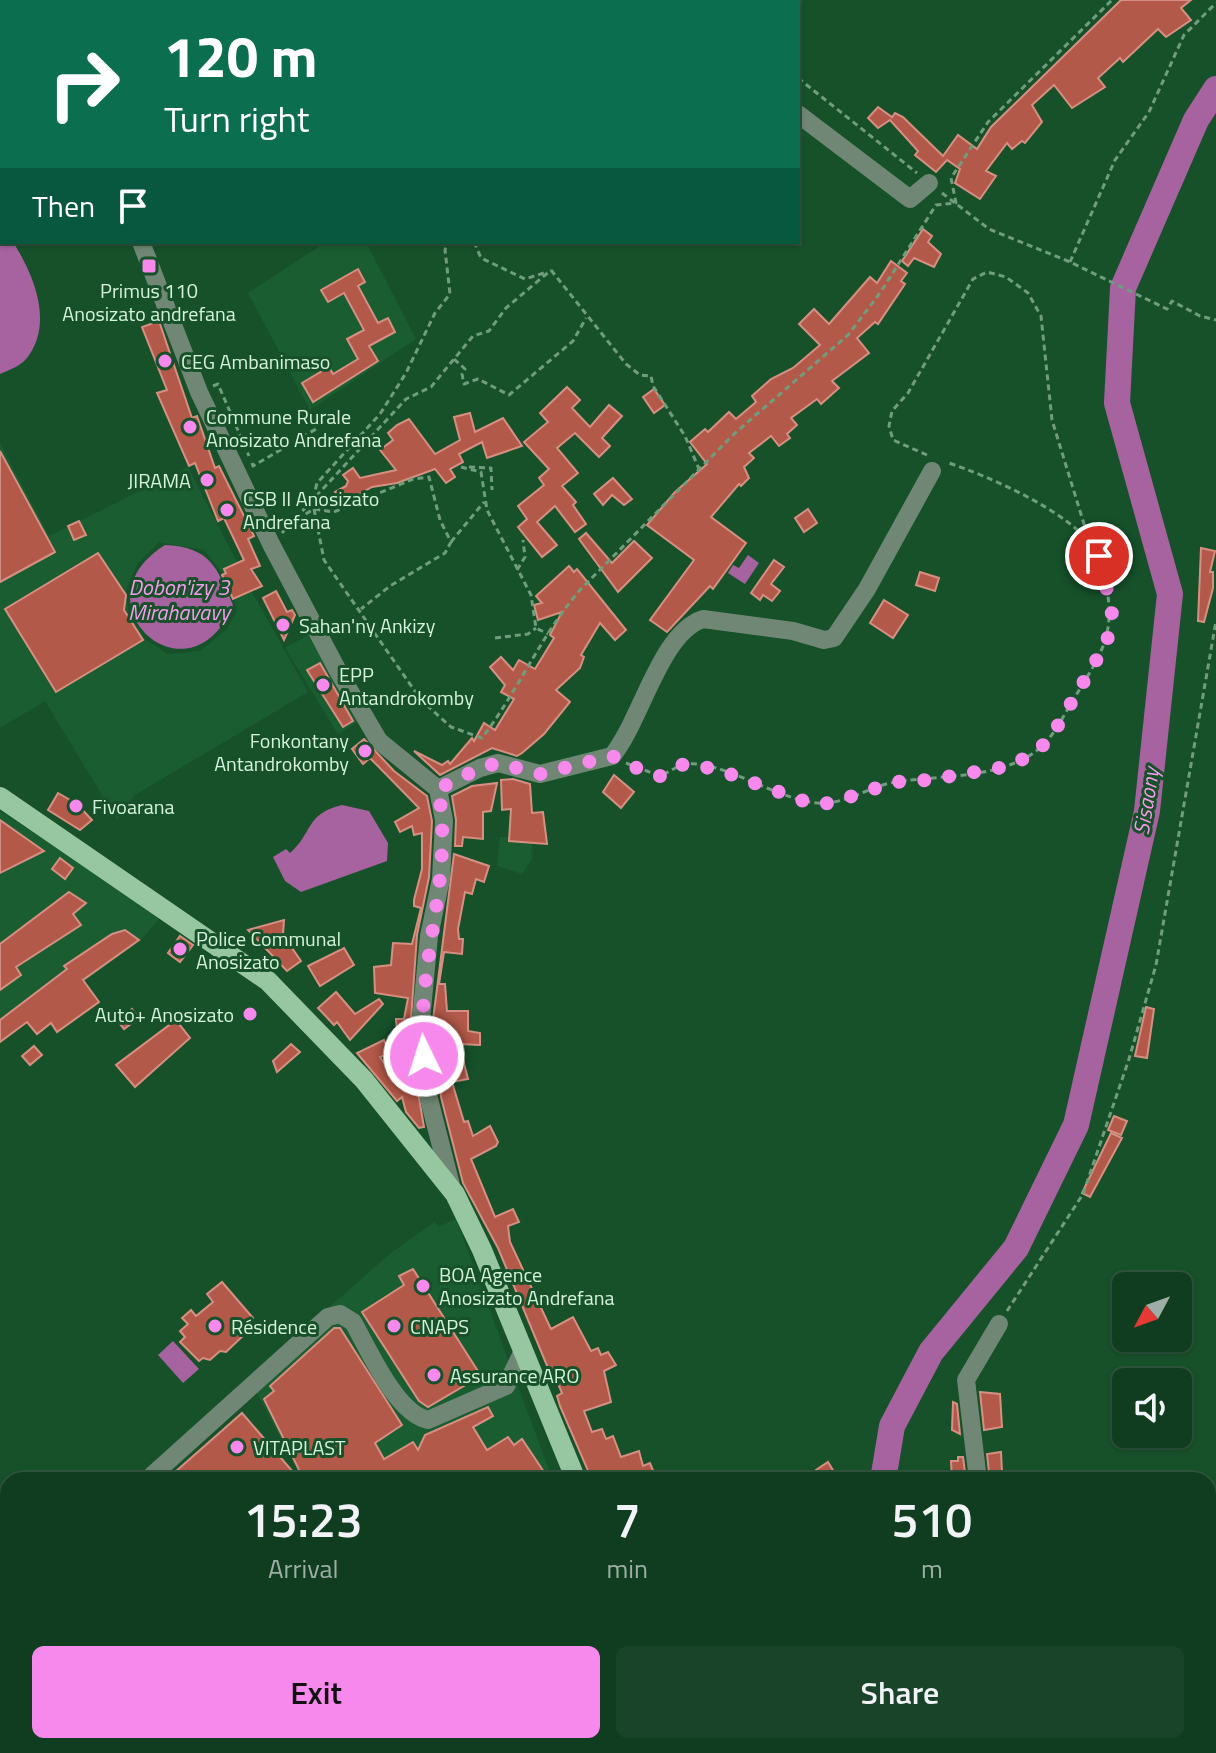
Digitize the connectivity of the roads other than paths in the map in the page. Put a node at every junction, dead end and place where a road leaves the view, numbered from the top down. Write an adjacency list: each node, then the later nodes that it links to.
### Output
1 (800, 116): 2 (street)
2 (929, 183)
3 (142, 244): 5 (street)
4 (937, 463): 5 (street)
5 (438, 789): 7 (street)
6 (0, 797): 7 (main road)
7 (453, 1192): 9 (main road)
8 (999, 1324): 12 (street)
9 (522, 1353): 10 (street); 11 (main road)
10 (156, 1472)
11 (573, 1472)
12 (977, 1472)

